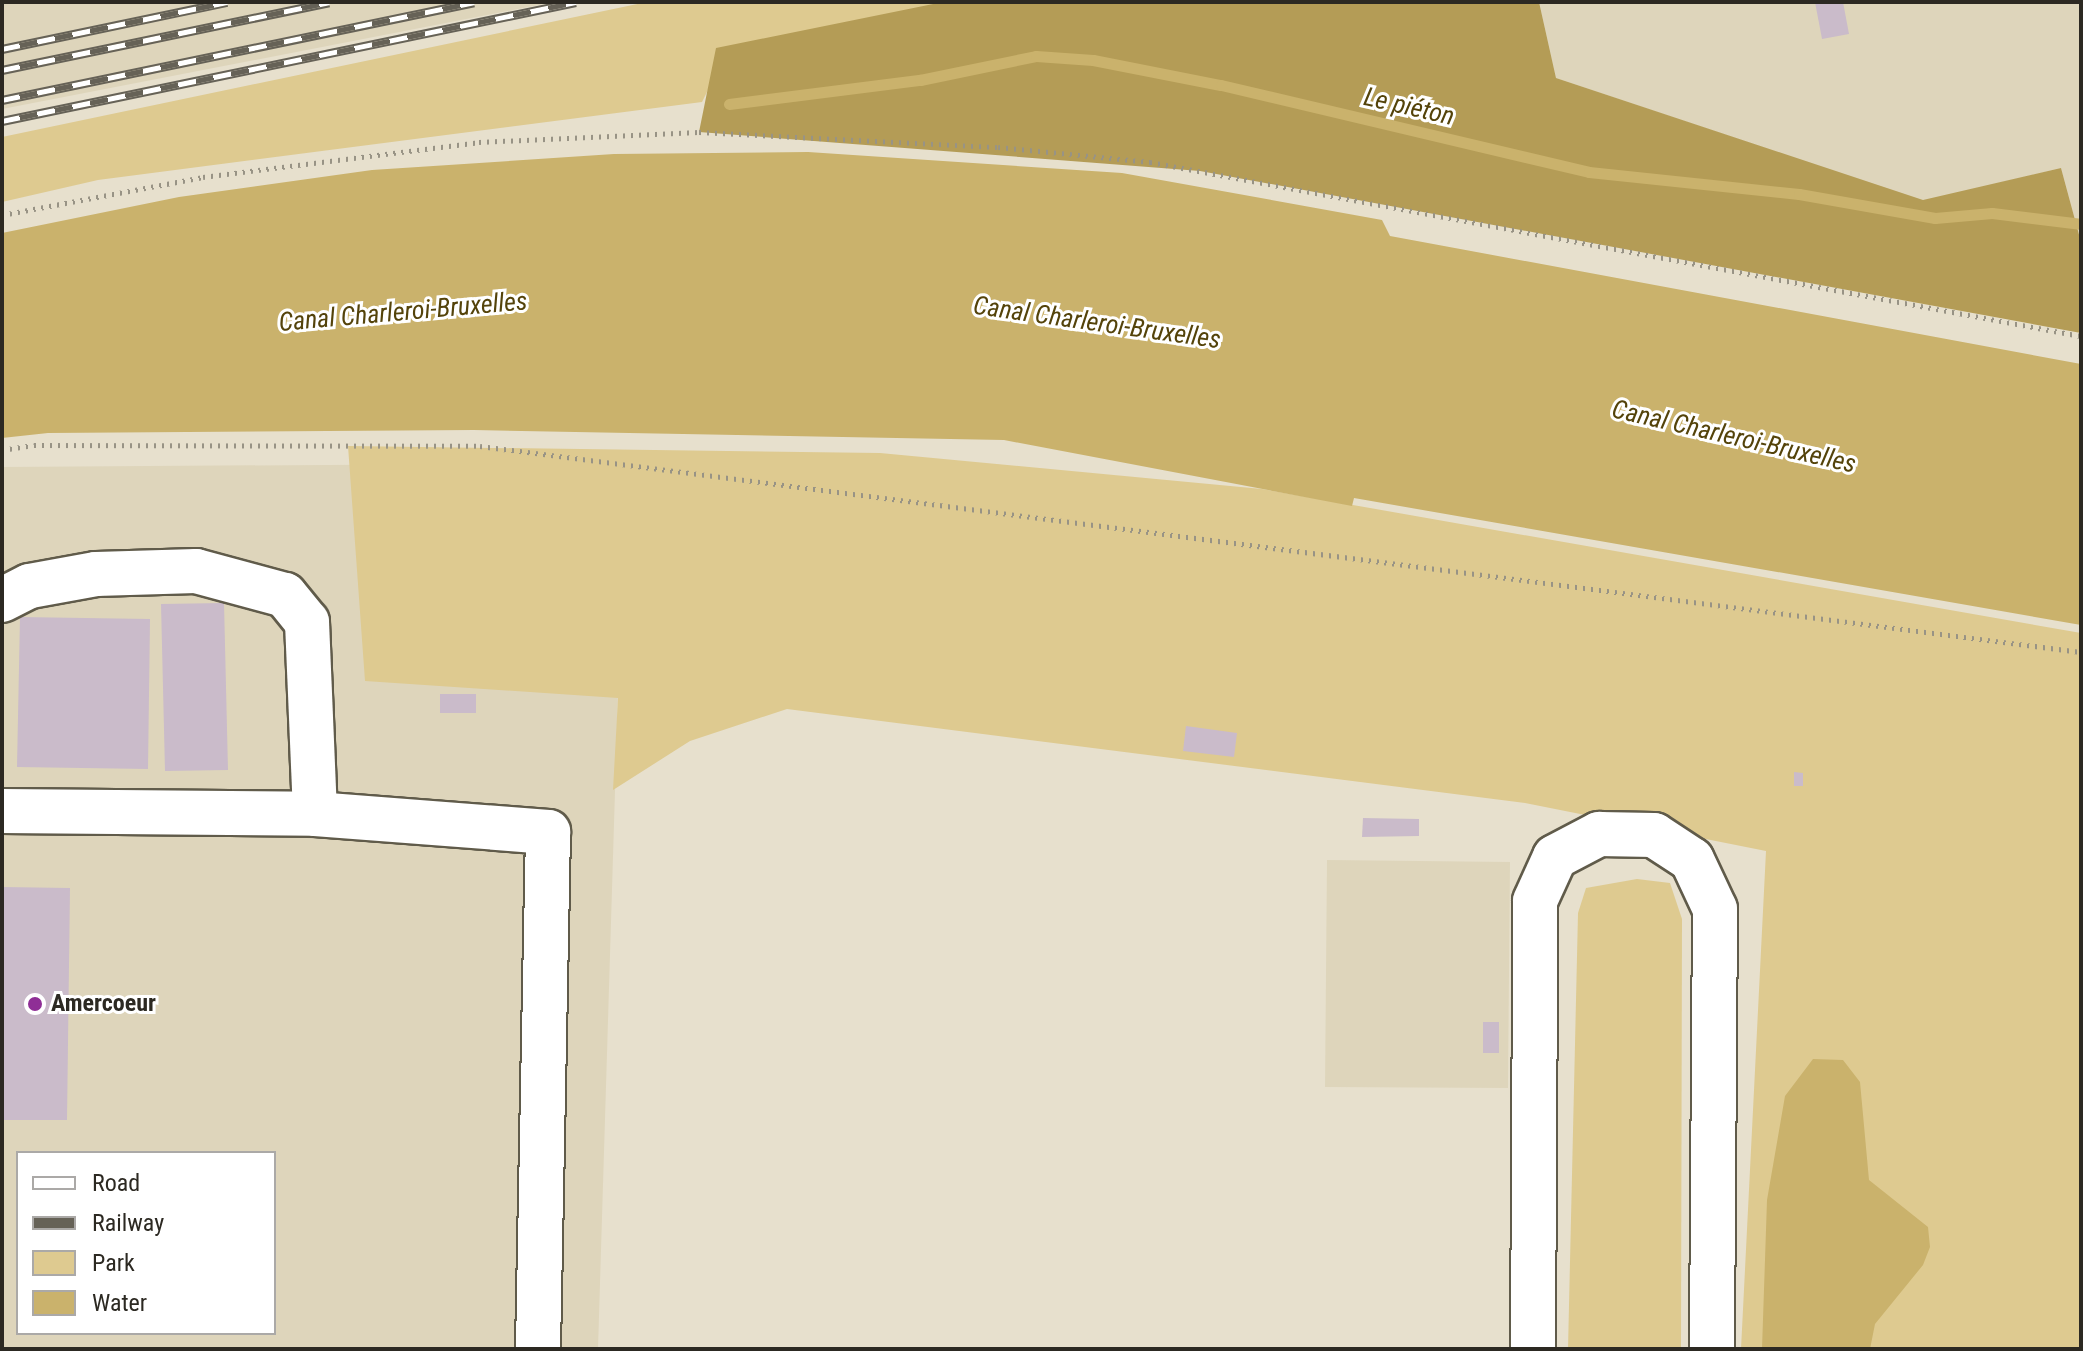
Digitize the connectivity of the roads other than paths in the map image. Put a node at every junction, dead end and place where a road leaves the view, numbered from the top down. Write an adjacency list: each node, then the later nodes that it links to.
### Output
1 (2, 600): 3 (lane)
2 (2, 811): 3 (lane)
3 (315, 814): 4 (lane)
4 (538, 1349)
5 (1533, 1349): 6 (lane)
6 (1712, 1349)

